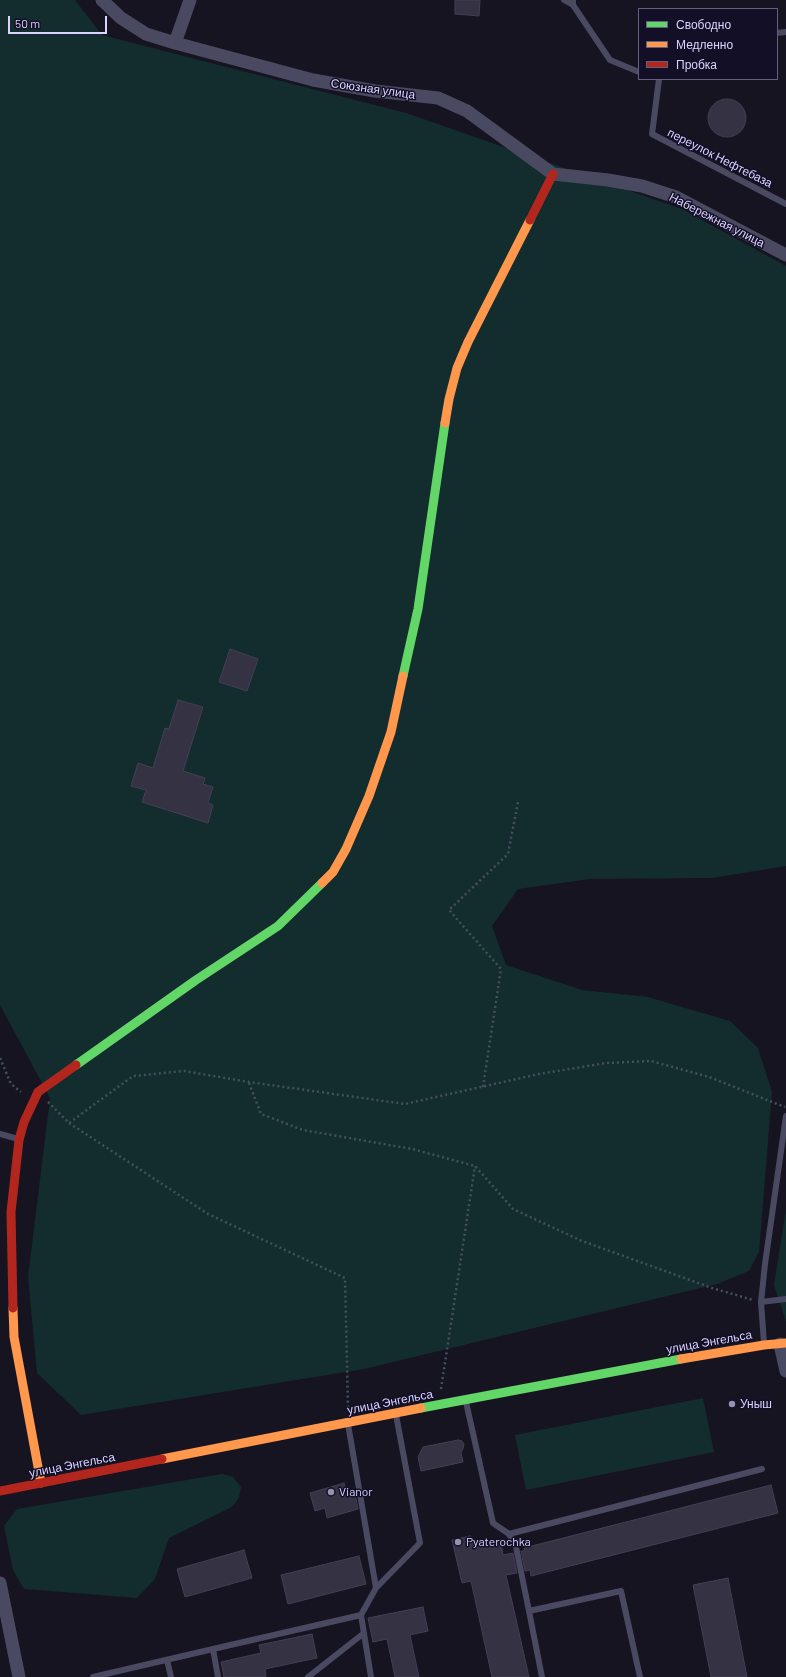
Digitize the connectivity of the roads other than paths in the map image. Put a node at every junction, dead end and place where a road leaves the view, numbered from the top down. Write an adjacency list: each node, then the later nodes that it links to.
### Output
1 (102, 0): 5 (street, Союзная улица)
2 (190, 0): 5 (street)
3 (564, 0): 4 (lane)
4 (573, 2): 6 (lane)
5 (175, 43): 8 (street, Союзная улица)
6 (638, 72)
7 (658, 80): 9 (lane, переулок Нефтебаза)
8 (553, 174): 10 (street, Набережная улица); 13 (street)
9 (786, 204)
10 (786, 255)
11 (786, 1116): 15 (lane)
12 (0, 1134): 13 (lane)
13 (19, 1140): 23 (street)
14 (786, 1299): 15 (lane)
15 (761, 1302): 17 (lane)
16 (783, 1344): 17 (street, улица Энгельса); 18 (street)
17 (764, 1345): 19 (street, улица Энгельса)
18 (786, 1370)
19 (466, 1400): 20 (street, улица Энгельса); 25 (lane)
20 (396, 1414): 21 (street, улица Энгельса); 27 (lane)
21 (348, 1422): 23 (street, улица Энгельса); 27 (lane)
22 (762, 1469): 25 (lane)
23 (41, 1483): 24 (street, улица Энгельса)
24 (0, 1491)
25 (509, 1534): 28 (lane)
26 (0, 1583): 33 (street)
27 (376, 1588): 29 (lane)
28 (529, 1611): 39 (lane); 40 (lane)
29 (361, 1615): 30 (lane); 31 (lane)
30 (364, 1633): 37 (lane); 38 (lane)
31 (213, 1649): 32 (lane); 36 (lane)
32 (167, 1660): 34 (lane); 35 (lane)
33 (18, 1677)
34 (93, 1677)
35 (171, 1677)
36 (218, 1677)
37 (308, 1677)
38 (371, 1677)
39 (542, 1677)
40 (640, 1677)

